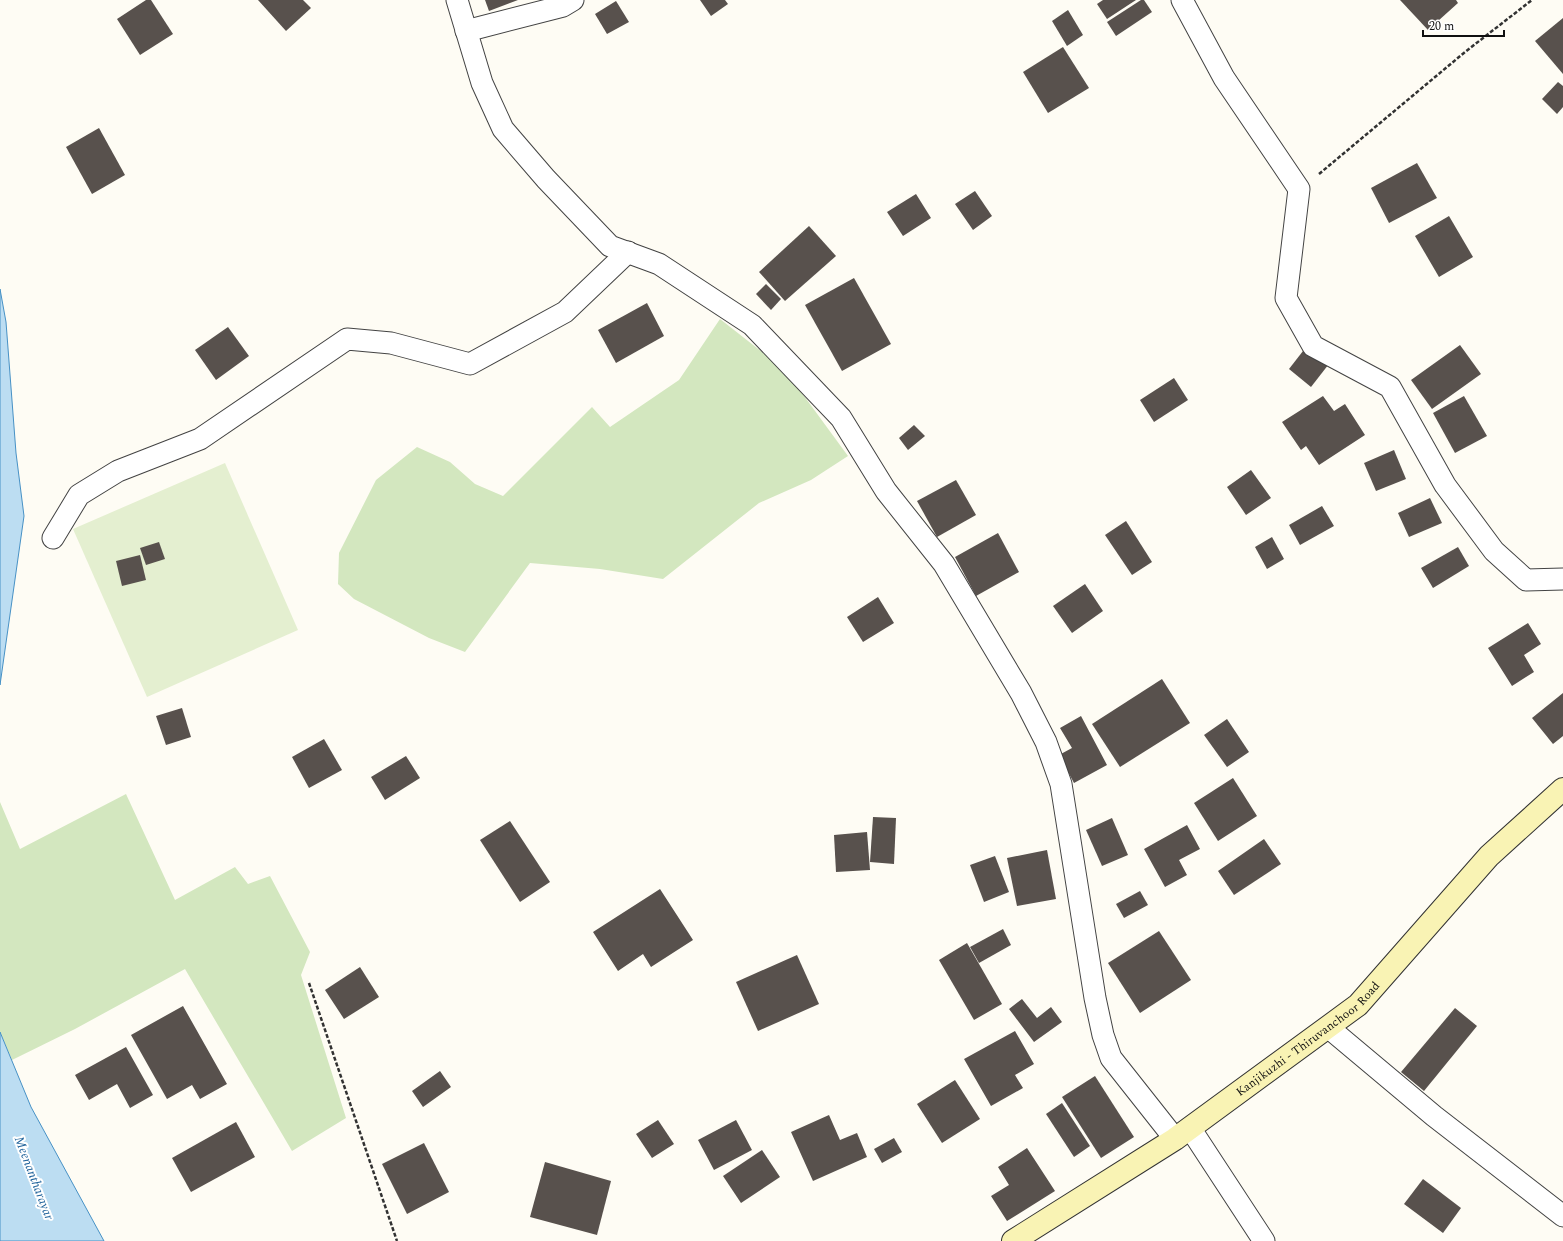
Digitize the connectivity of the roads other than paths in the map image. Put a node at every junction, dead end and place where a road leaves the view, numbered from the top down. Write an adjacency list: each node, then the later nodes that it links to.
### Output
1 (457, 0): 4 (street)
2 (573, 0): 4 (street)
3 (1182, 0): 7 (street)
4 (466, 30): 5 (street)
5 (628, 252): 6 (street); 10 (street)
6 (53, 538)
7 (1563, 579)
8 (1563, 789): 9 (main road, Kanjikuzhi - Thiruvanchoor Road)
9 (1329, 1028): 10 (main road, Kanjikuzhi - Thiruvanchoor Road); 11 (street)
10 (1183, 1134): 12 (main road, Kanjikuzhi - Thiruvanchoor Road); 13 (street)
11 (1563, 1216)
12 (1013, 1241)
13 (1264, 1241)

